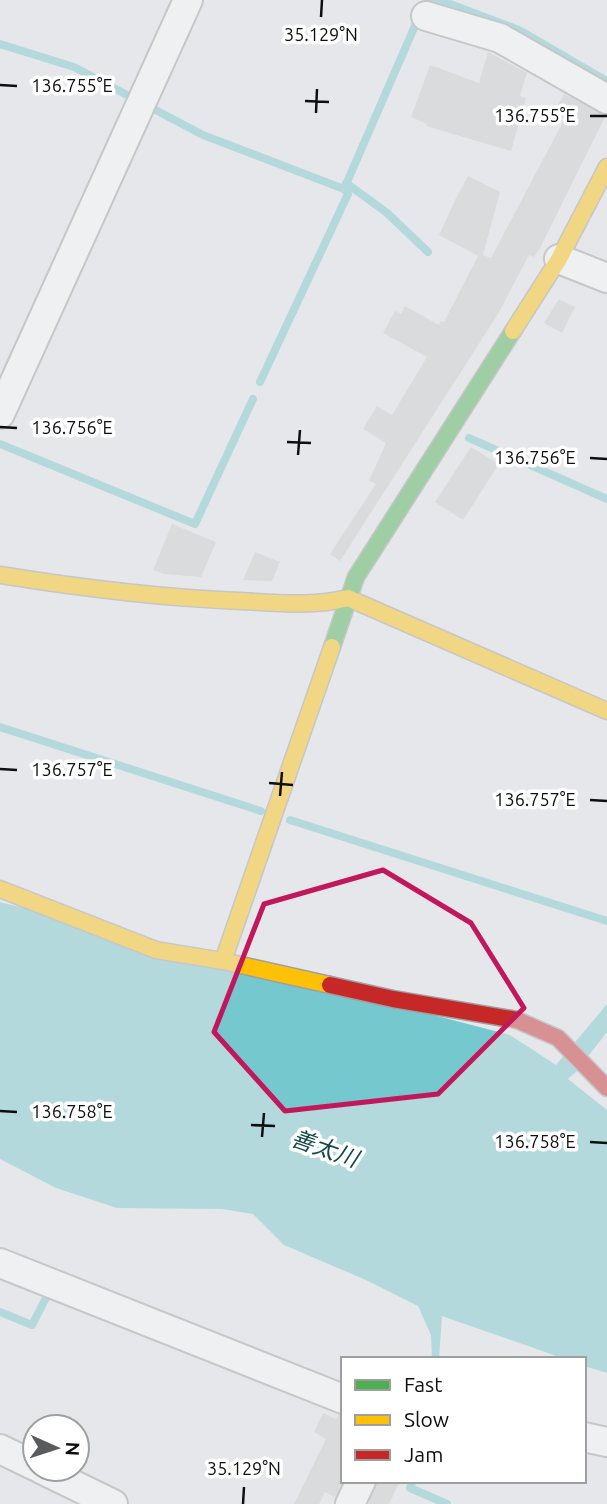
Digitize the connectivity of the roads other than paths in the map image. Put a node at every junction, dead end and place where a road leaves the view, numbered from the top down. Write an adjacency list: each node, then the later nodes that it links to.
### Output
1 (188, 0): 7 (street)
2 (426, 16): 3 (street)
3 (607, 99)
4 (607, 167): 5 (street)
5 (558, 259): 6 (street); 9 (street)
6 (607, 278)
7 (0, 414)
8 (0, 575): 9 (street)
9 (348, 598): 10 (street); 12 (street)
10 (607, 711)
11 (0, 889): 12 (street)
12 (223, 961): 13 (street)
13 (607, 1088)
14 (0, 1263): 15 (street)
15 (341, 1398)
16 (586, 1437): 17 (street)
17 (607, 1442)
18 (0, 1449): 19 (street)
19 (21, 1459)
20 (70, 1483): 22 (street)
21 (360, 1483): 23 (street)
22 (113, 1504)
23 (351, 1504)

